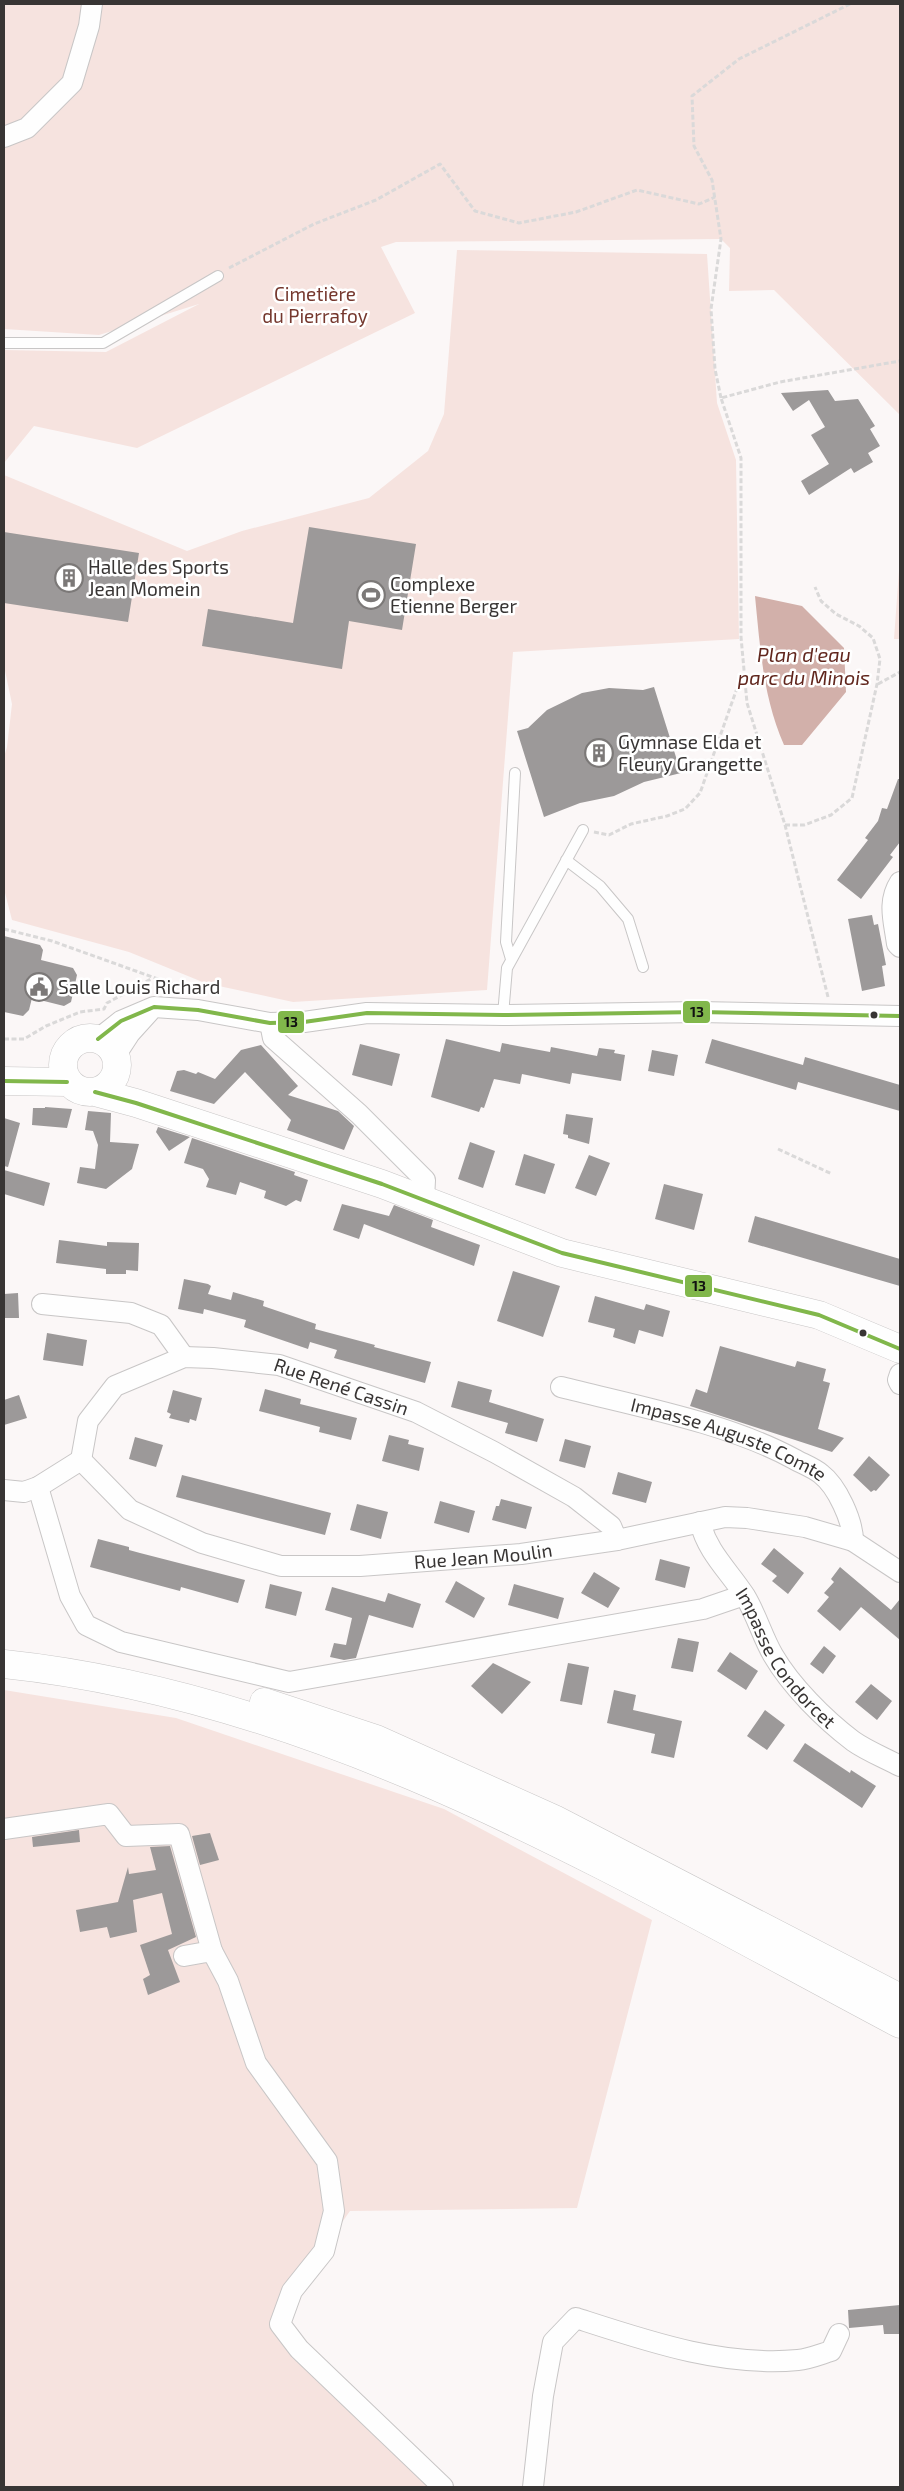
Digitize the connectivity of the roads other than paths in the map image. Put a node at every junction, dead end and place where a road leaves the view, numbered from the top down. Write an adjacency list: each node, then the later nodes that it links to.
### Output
1 (92, 4): 2 (street)
2 (4, 137)
3 (218, 276): 4 (lane)
4 (4, 343)
5 (515, 773): 10 (lane)
6 (583, 830): 7 (lane)
7 (566, 860): 10 (lane); 11 (lane)
8 (900, 882): 9 (street)
9 (900, 947)
10 (511, 959): 12 (lane)
11 (643, 967)
12 (503, 1015): 13 (street); 14 (street)
13 (900, 1016)
14 (270, 1023): 15 (street); 21 (street)
15 (110, 1054): 17 (main road); 19 (main road); 20 (main road)
16 (4, 1070): 17 (main road)
17 (65, 1071): 18 (main road); 19 (main road)
18 (4, 1081)
19 (95, 1092): 20 (main road)
20 (136, 1103): 21 (main road)
21 (424, 1200): 23 (main road)
22 (42, 1304): 24 (street)
23 (900, 1349)
24 (184, 1358): 28 (street, Rue René Cassin); 32 (street, Rue René Cassin)
25 (900, 1374): 26 (street)
26 (900, 1384)
27 (562, 1387): 33 (street, Impasse Auguste Comte)
28 (81, 1460): 29 (street); 32 (street, Rue Jean Moulin)
29 (38, 1486): 30 (street); 35 (street)
30 (4, 1490)
31 (700, 1522): 32 (street, Rue Jean Moulin); 33 (street, Rue Jean Moulin); 35 (street, Impasse Condorcet)
32 (617, 1540)
33 (854, 1541): 34 (street, Rue Jean Moulin)
34 (900, 1572)
35 (744, 1595): 38 (street, Impasse Condorcet)
36 (4, 1647): 42 (main road)
37 (4, 1664): 43 (main road)
38 (900, 1766)
39 (4, 1829): 40 (street)
40 (212, 1951): 41 (street); 45 (street)
41 (184, 1956)
42 (900, 1998)
43 (900, 2024)
44 (839, 2334): 46 (street)
45 (443, 2487)
46 (533, 2487)

